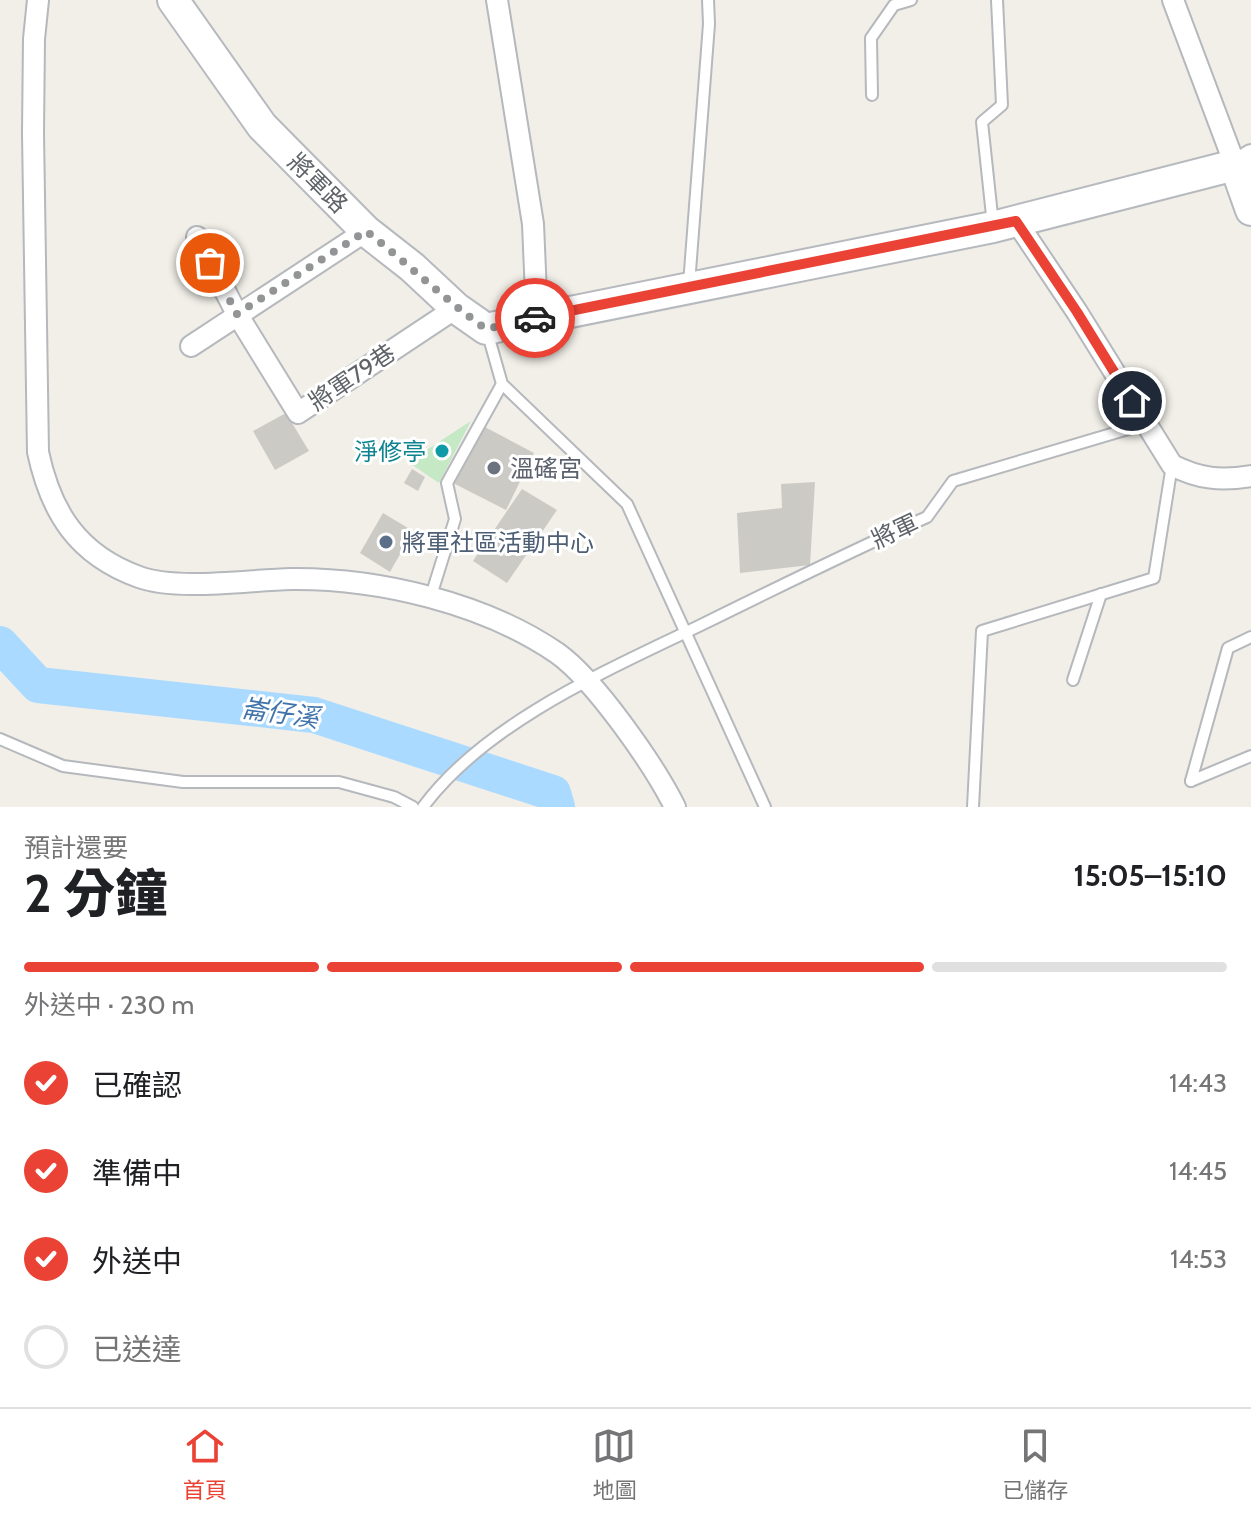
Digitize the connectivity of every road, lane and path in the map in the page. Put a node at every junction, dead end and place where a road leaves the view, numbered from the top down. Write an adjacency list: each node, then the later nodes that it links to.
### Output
1 (38, 0): 25 (street)
2 (173, 0): 12 (main road, 將軍路)
3 (497, 0): 17 (street)
4 (708, 0): 14 (lane)
5 (911, 0): 8 (lane)
6 (997, 0): 11 (lane)
7 (1173, 0): 9 (street)
8 (872, 95)
9 (1243, 160): 10 (main road); 11 (main road)
10 (1251, 210)
11 (1004, 224): 14 (main road); 21 (street)
12 (366, 231): 15 (main road, 將軍路); 16 (street)
13 (197, 237): 16 (street, 將軍79巷)
14 (689, 286): 17 (main road)
15 (456, 308): 16 (street, 將軍79巷); 18 (main road, 將軍路)
16 (237, 314): 19 (street)
17 (537, 318): 18 (main road)
18 (486, 329): 20 (lane)
19 (191, 346)
20 (502, 384): 25 (lane); 26 (lane)
21 (1145, 424): 22 (street); 26 (lane, 將軍)
22 (1172, 465): 23 (street); 24 (lane)
23 (1251, 476)
24 (1101, 594): 28 (lane); 36 (lane)
25 (430, 599): 29 (street)
26 (686, 632): 29 (lane, 將軍); 35 (lane)
27 (1251, 637): 31 (lane)
28 (1073, 680)
29 (586, 681): 33 (lane, 將軍); 34 (street)
30 (0, 739): 32 (lane)
31 (1251, 756)
32 (413, 807)
33 (423, 807)
34 (675, 807)
35 (765, 807)
36 (973, 807)

